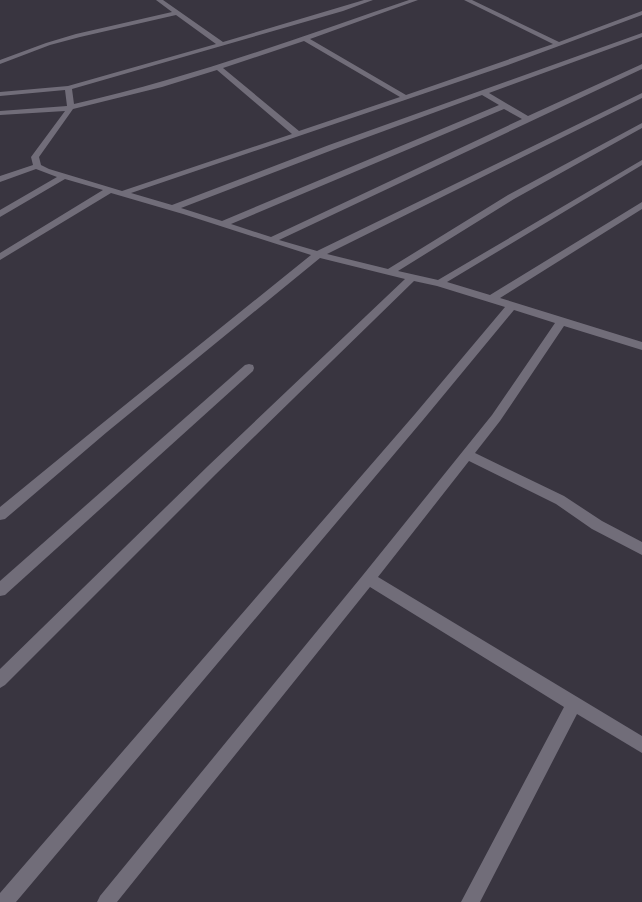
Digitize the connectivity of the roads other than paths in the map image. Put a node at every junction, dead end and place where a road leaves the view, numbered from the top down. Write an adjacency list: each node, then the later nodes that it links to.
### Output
1 (159, 0): 5 (street)
2 (370, 0): 10 (street)
3 (415, 0): 8 (street)
4 (467, 0): 9 (street)
5 (177, 13): 10 (street); 11 (street)
6 (642, 13): 9 (street)
7 (642, 35): 15 (street)
8 (306, 39): 13 (street); 18 (street)
9 (560, 45): 18 (street)
10 (222, 46): 14 (street)
11 (0, 62)
12 (642, 66): 22 (street)
13 (218, 67): 20 (street); 24 (street)
14 (68, 88): 16 (street); 20 (street)
15 (484, 93): 19 (street); 32 (street)
16 (0, 94)
17 (642, 96): 36 (street)
18 (404, 97): 24 (street)
19 (504, 106): 22 (street); 34 (street)
20 (71, 107): 21 (street); 26 (street)
21 (0, 114)
22 (527, 119): 35 (street)
23 (642, 125): 38 (street)
24 (297, 134): 30 (street)
25 (642, 162): 40 (street)
26 (37, 166): 27 (street); 28 (street)
27 (65, 176): 29 (street); 33 (street)
28 (0, 179)
29 (109, 190): 30 (street); 37 (street)
30 (123, 193): 32 (street)
31 (642, 205): 41 (street)
32 (172, 208): 34 (street)
33 (0, 214)
34 (223, 224): 35 (street)
35 (271, 240): 36 (street)
36 (319, 254): 38 (street); 47 (street)
37 (0, 257)
38 (389, 272): 39 (street)
39 (412, 277): 40 (street); 51 (street)
40 (439, 283): 41 (street)
41 (492, 299): 42 (street)
42 (512, 305): 43 (street); 54 (street)
43 (562, 321): 44 (street); 46 (street)
44 (642, 346)
45 (250, 368): 50 (street)
46 (467, 454): 48 (street); 49 (street)
47 (0, 515)
48 (642, 549)
49 (368, 579): 52 (street); 55 (street)
50 (0, 590)
51 (0, 680)
52 (574, 704): 53 (street); 56 (street)
53 (642, 745)
54 (4, 902)
55 (106, 902)
56 (470, 902)

